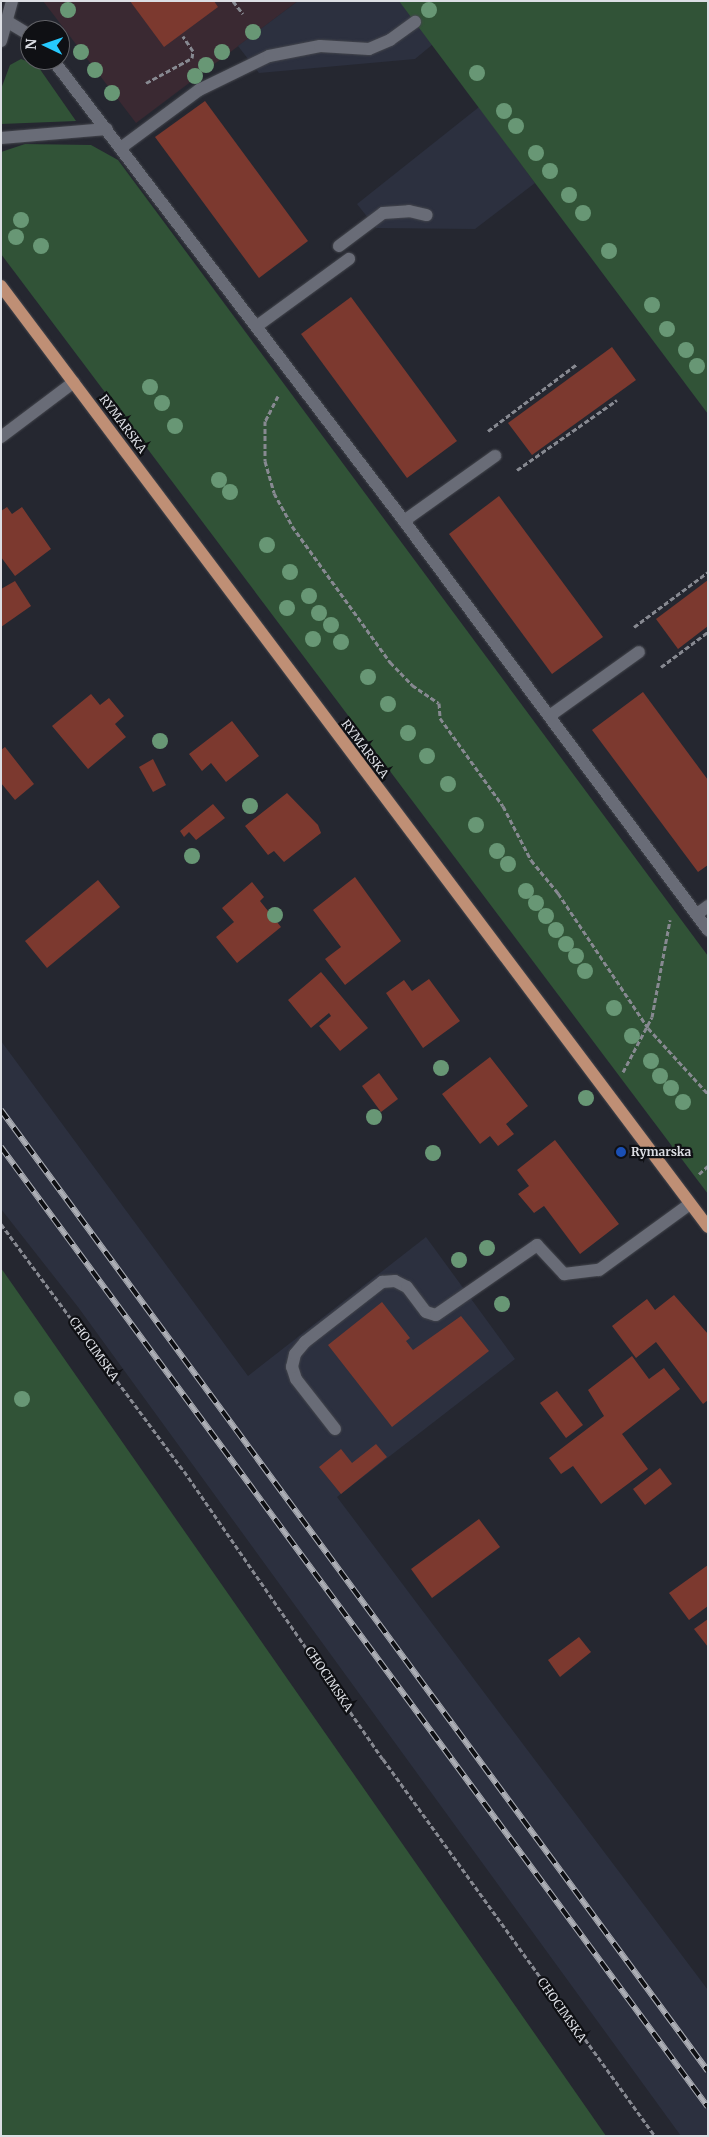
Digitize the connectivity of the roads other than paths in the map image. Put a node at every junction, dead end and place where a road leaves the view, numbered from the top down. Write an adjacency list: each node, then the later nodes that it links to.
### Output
1 (12, 1): 2 (street)
2 (8, 22): 4 (street); 5 (street)
3 (416, 22): 9 (street)
4 (20, 29)
5 (1, 41)
6 (61, 70): 7 (street)
7 (107, 129): 8 (street); 9 (street)
8 (1, 138)
9 (122, 147): 14 (street)
10 (427, 215): 11 (street)
11 (340, 246)
12 (349, 259): 14 (street)
13 (1, 286): 15 (main road, RYMARSKA)
14 (257, 326): 18 (street)
15 (74, 382): 16 (street); 24 (main road, RYMARSKA)
16 (1, 437)
17 (495, 456): 18 (street)
18 (404, 521): 20 (street)
19 (640, 652): 20 (street)
20 (551, 715): 22 (street)
21 (708, 906): 22 (street)
22 (697, 914): 23 (street)
23 (708, 930)
24 (690, 1204): 25 (main road, RYMARSKA); 26 (street)
25 (708, 1227)
26 (335, 1429)

